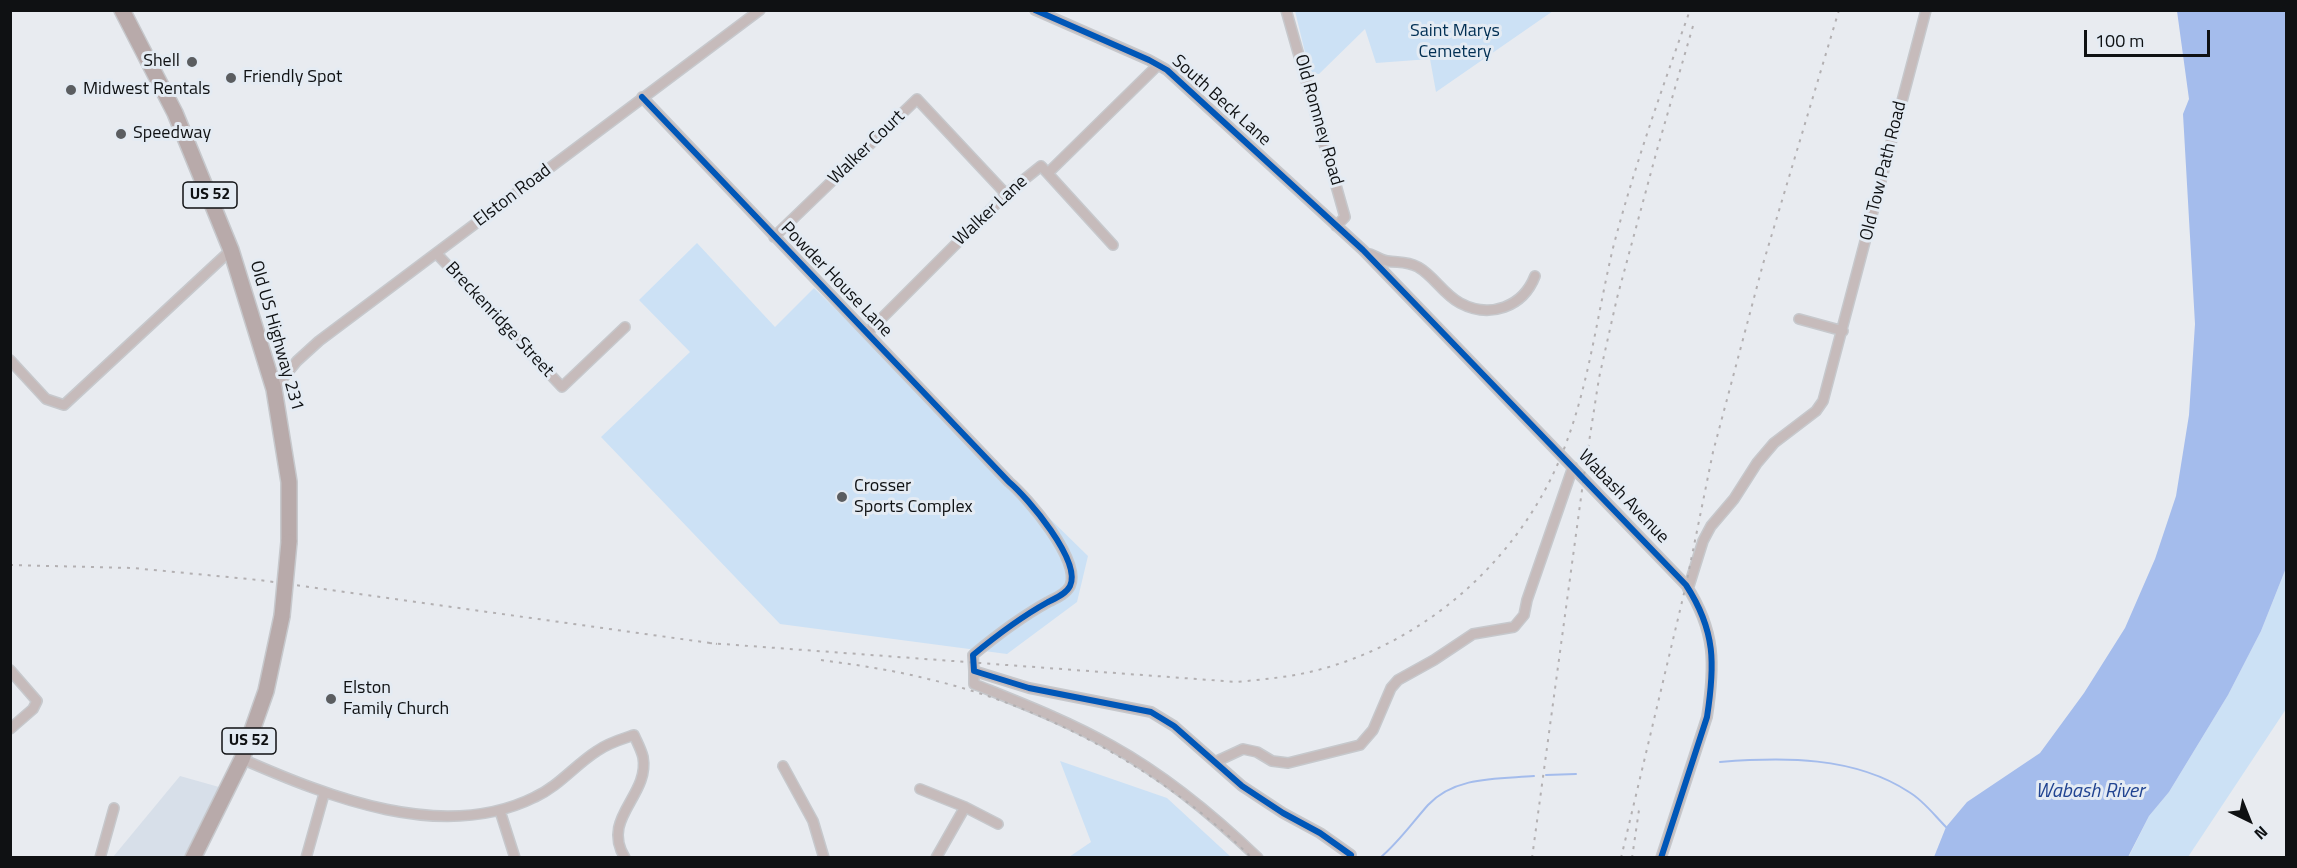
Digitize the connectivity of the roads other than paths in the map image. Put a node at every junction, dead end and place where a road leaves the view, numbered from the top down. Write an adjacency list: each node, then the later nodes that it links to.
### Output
1 (122, 10): 13 (main road, Old US Highway 231 / US 52)
2 (760, 10): 7 (street, Elston Road)
3 (1035, 10): 6 (street, South Beck Lane)
4 (1286, 10): 10 (street, Old Romney Road)
5 (1926, 10): 19 (street, Old Tow Path Road)
6 (1158, 65): 8 (street); 10 (street, South Beck Lane)
7 (642, 97): 11 (street, Powder House Lane); 15 (street, Elston Road)
8 (1047, 173): 9 (street, Walker Lane); 12 (street, Walker Lane)
9 (1006, 194): 11 (street, Walker Court); 20 (street, Walker Lane)
10 (1336, 226): 14 (street, Wabash Avenue)
11 (774, 237): 20 (street, Powder House Lane)
12 (1113, 245)
13 (231, 250): 21 (street); 22 (main road, Old US Highway 231 / US 52)
14 (1363, 250): 16 (street); 23 (street, Wabash Avenue)
15 (436, 253): 18 (street, Breckenridge Street); 22 (street, Elston Road)
16 (1535, 276)
17 (1799, 319): 19 (street)
18 (625, 327)
19 (1843, 331): 24 (street, Old Tow Path Road)
20 (867, 333): 26 (street, Powder House Lane)
21 (10, 360)
22 (274, 389): 28 (main road, Old US Highway 231 / US 52, bridge)
23 (1573, 467): 24 (street, Wabash Avenue); 29 (street)
24 (1688, 589): 46 (street, Wabash Avenue)
25 (10, 669): 27 (street)
26 (974, 671): 29 (street); 45 (street)
27 (10, 729)
28 (242, 759): 32 (street); 39 (main road, Old US Highway 231 / US 52)
29 (1215, 762): 37 (street)
30 (783, 766): 43 (street)
31 (920, 789): 33 (street)
32 (324, 794): 35 (street); 40 (street)
33 (965, 807): 36 (street); 44 (street)
34 (114, 808): 38 (street)
35 (501, 811): 41 (street); 42 (street)
36 (998, 824)
37 (1352, 855)
38 (100, 858)
39 (192, 858)
40 (306, 858)
41 (515, 858)
42 (625, 858)
43 (824, 858)
44 (936, 858)
45 (1258, 858)
46 (1660, 858)

